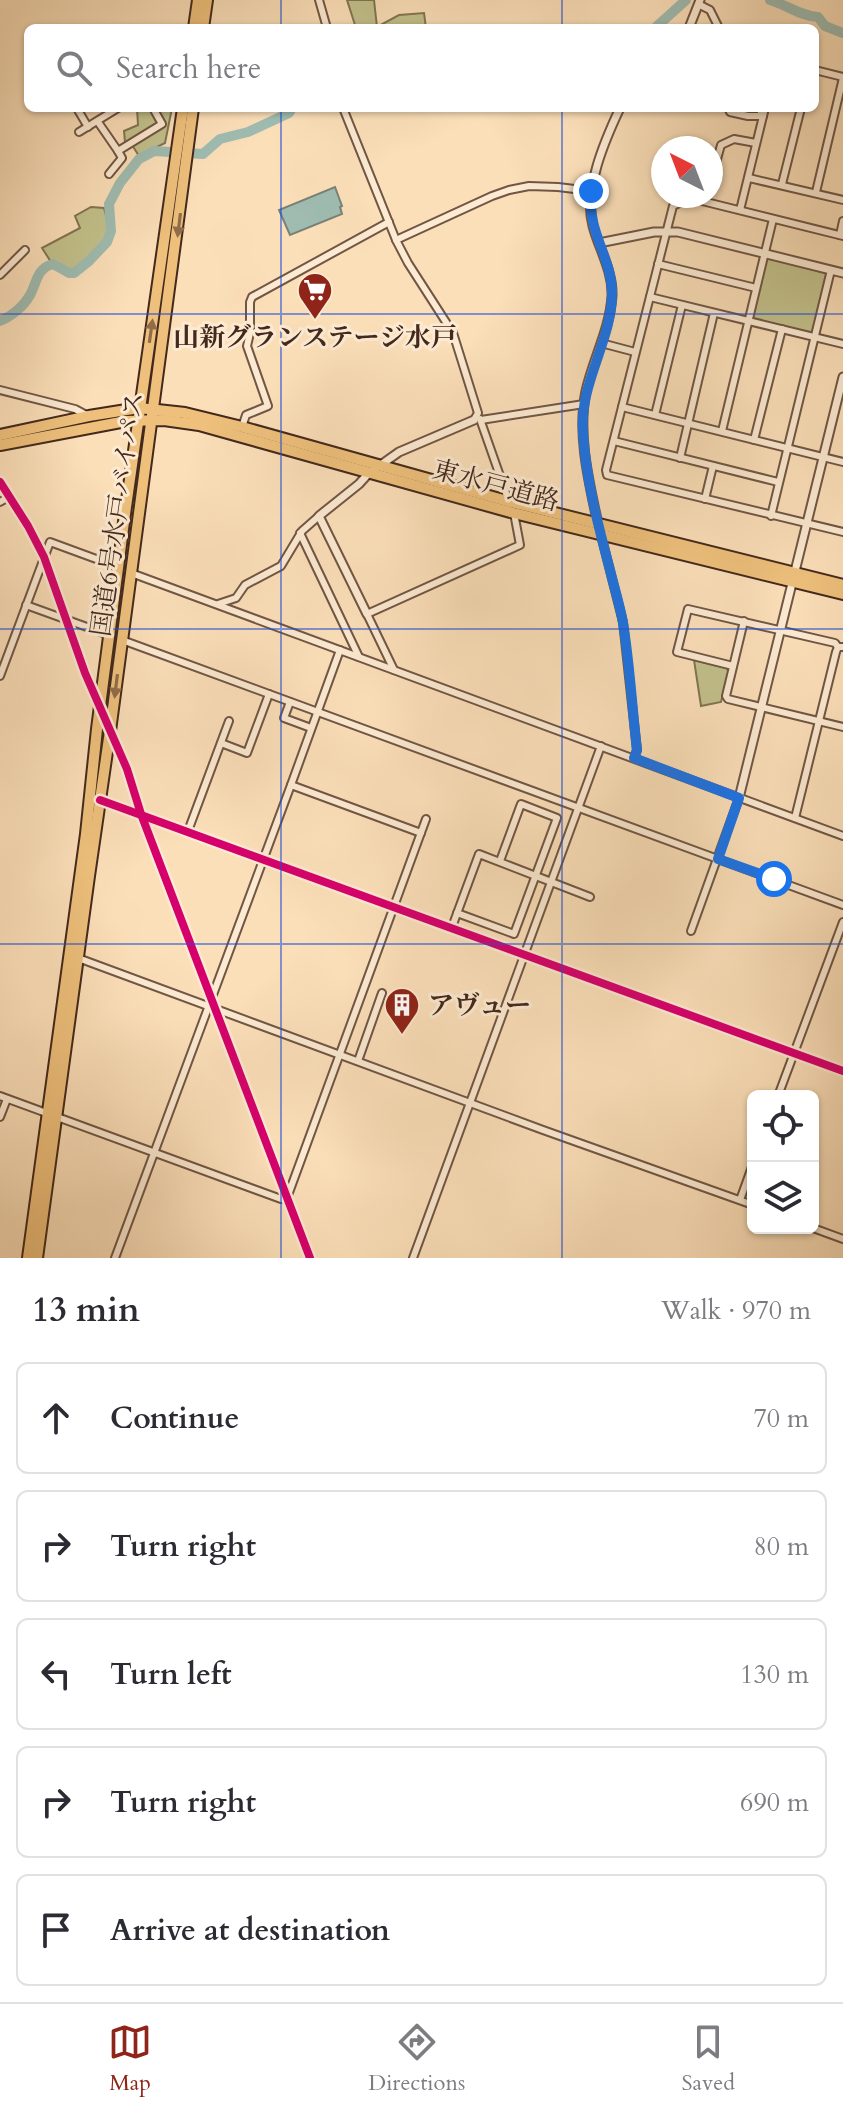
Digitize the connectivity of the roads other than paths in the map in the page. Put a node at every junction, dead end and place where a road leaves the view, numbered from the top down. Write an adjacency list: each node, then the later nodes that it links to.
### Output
1 (198, 0): 5 (highway)
2 (207, 0): 6 (highway)
3 (319, 0): 7 (street)
4 (700, 2): 8 (street); 9 (street)
5 (195, 24)
6 (204, 24)
7 (326, 24)
8 (691, 24)
9 (717, 24)
10 (819, 71): 11 (street)
11 (843, 78): 34 (street)
12 (79, 112): 23 (street)
13 (112, 112): 22 (street)
14 (155, 112): 28 (street)
15 (183, 112): 27 (highway, 国道6号水戸バイパス)
16 (192, 112): 27 (highway, 国道6号水戸バイパス)
17 (345, 112): 41 (street)
18 (618, 112): 33 (street)
19 (730, 112): 20 (street)
20 (764, 112): 25 (street)
21 (800, 112): 32 (street)
22 (98, 122): 23 (street); 28 (street)
23 (88, 127): 24 (street)
24 (79, 132)
25 (756, 143): 26 (street); 31 (street)
26 (723, 144)
27 (183, 146): 29 (highway, 国道6号水戸バイパス)
28 (118, 151): 30 (street)
29 (181, 160): 66 (highway, 国道6号水戸バイパス, one-way to 29); 67 (highway, 国道6号水戸バイパス, one-way to 67)
30 (109, 174)
31 (749, 178): 32 (street); 38 (street)
32 (782, 184): 34 (street)
33 (591, 191): 44 (street); 45 (street)
34 (816, 192): 35 (street)
35 (843, 200)
36 (723, 204): 38 (street)
37 (672, 208): 42 (street)
38 (740, 210): 39 (street)
39 (773, 219): 43 (street); 47 (street)
40 (843, 221): 43 (street)
41 (389, 222): 44 (street); 72 (street)
42 (665, 231): 45 (street); 47 (street); 48 (street)
43 (842, 235)
44 (396, 240): 70 (street)
45 (599, 243): 59 (street)
46 (25, 250): 51 (street)
47 (764, 254): 49 (street); 52 (street)
48 (658, 264): 52 (street); 53 (street)
49 (831, 270): 50 (street); 58 (street)
50 (843, 273)
51 (0, 275)
52 (756, 288): 56 (street)
53 (650, 297): 54 (street); 61 (street)
54 (682, 305): 55 (street); 68 (street)
55 (714, 313): 56 (street); 71 (street)
56 (748, 321): 57 (street); 73 (street)
57 (782, 329): 58 (street); 75 (street)
58 (814, 337): 60 (street); 78 (street)
59 (601, 343): 61 (street); 64 (street)
60 (843, 344)
61 (635, 352): 65 (street)
62 (843, 377): 79 (street)
63 (0, 390): 69 (street)
64 (584, 404): 70 (street); 95 (street)
65 (622, 407): 68 (street); 76 (street)
66 (138, 414): 67 (highway, 東水戸道路); 69 (highway); 77 (highway); 99 (highway, 国道6号水戸バイパス)
67 (153, 414): 72 (highway, 東水戸道路); 84 (highway, 東水戸道路); 100 (highway, 国道6号水戸バイパス)
68 (655, 415): 71 (street)
69 (89, 416): 74 (highway)
70 (477, 419): 82 (street); 89 (street)
71 (687, 423): 73 (street); 80 (street)
72 (242, 427): 82 (highway, 東水戸道路)
73 (722, 431): 75 (street)
74 (0, 435)
75 (754, 440): 78 (street)
76 (614, 441): 80 (street); 88 (street)
77 (0, 445)
78 (787, 448): 79 (street); 86 (street)
79 (823, 457): 81 (street); 94 (street)
80 (680, 458): 83 (street)
81 (843, 462)
82 (380, 466): 84 (street); 89 (highway, 東水戸道路)
83 (713, 466): 86 (street); 88 (street)
84 (368, 474): 91 (highway, 東水戸道路); 92 (street)
85 (0, 482): 87 (street)
86 (778, 482): 93 (street)
87 (9, 497): 90 (street); 98 (street)
88 (705, 499): 93 (street)
89 (507, 501): 95 (highway, 東水戸道路)
90 (0, 502)
91 (514, 513): 95 (highway, 東水戸道路); 106 (street)
92 (319, 516): 97 (street); 106 (street)
93 (771, 516): 94 (street)
94 (806, 525): 96 (street); 101 (street)
95 (599, 529): 101 (highway, 東水戸道路); 130 (street)
96 (843, 532)
97 (300, 533): 104 (street); 114 (street)
98 (44, 557): 99 (street); 105 (street); 107 (street)
99 (118, 567): 110 (highway, 国道6号水戸バイパス)
100 (131, 573): 104 (street); 111 (highway, 国道6号水戸バイパス)
101 (793, 577): 102 (highway, 東水戸道路); 103 (highway, 東水戸道路); 109 (street)
102 (843, 585)
103 (843, 594)
104 (218, 604): 113 (street)
105 (26, 605): 107 (street); 117 (street)
106 (367, 614): 116 (street)
107 (67, 620): 110 (street); 121 (street)
108 (744, 621): 109 (street); 115 (street); 115 (street)
109 (780, 630): 112 (street); 120 (street)
110 (109, 635): 121 (highway, 国道6号水戸バイパス)
111 (122, 640): 118 (street); 127 (highway, 国道6号水戸バイパス, one-way to 127)
112 (840, 647): 124 (street)
113 (340, 650): 114 (street); 122 (street)
114 (359, 657): 116 (street)
115 (733, 666): 120 (street)
116 (394, 670): 129 (street)
117 (0, 676)
118 (269, 694): 119 (street); 128 (street)
119 (290, 702): 122 (street); 126 (street)
120 (761, 707): 124 (street); 132 (street)
121 (100, 708): 127 (street); 164 (highway, 国道6号水戸バイパス)
122 (317, 712): 126 (street); 134 (street)
123 (229, 721): 128 (street)
124 (818, 721): 125 (street); 136 (street)
125 (843, 727)
126 (311, 728): 131 (street)
127 (110, 731): 133 (highway, 国道6号水戸バイパス); 135 (street)
128 (221, 743): 138 (street)
129 (601, 746): 130 (street); 134 (street)
130 (634, 758): 132 (street)
131 (291, 785): 139 (street); 141 (street)
132 (739, 798): 136 (street); 142 (street)
133 (100, 800): 135 (street); 154 (highway, 国道6号水戸バイパス)
134 (579, 808): 142 (street); 145 (street)
135 (141, 814): 138 (street); 156 (street)
136 (795, 818): 140 (street)
137 (426, 819): 139 (street)
138 (188, 831): 141 (street)
139 (421, 833): 148 (street)
140 (843, 836)
141 (263, 859): 148 (street); 156 (street)
142 (718, 859): 147 (street); 152 (street)
143 (500, 861): 144 (street); 144 (street); 149 (street)
144 (535, 875): 145 (street); 149 (street)
145 (550, 881): 146 (street); 153 (street)
146 (590, 897)
147 (843, 905)
148 (394, 907): 151 (street); 158 (street)
149 (457, 913): 151 (street)
150 (843, 922): 157 (street)
151 (452, 927): 153 (street)
152 (691, 931)
153 (524, 955): 157 (street); 163 (street)
154 (78, 958): 156 (street); 164 (highway, 国道6号水戸バイパス)
155 (382, 993): 159 (street)
156 (211, 1005): 158 (street); 166 (street); 168 (street)
157 (794, 1053): 160 (street); 161 (street)
158 (339, 1054): 159 (street); 168 (street)
159 (358, 1061): 163 (street)
160 (843, 1071)
161 (780, 1090)
162 (3, 1098): 164 (street); 165 (street)
163 (471, 1102): 169 (street); 177 (street)
164 (52, 1115): 166 (street); 173 (highway, 国道6号水戸バイパス); 174 (highway, 国道6号水戸バイパス)
165 (0, 1117)
166 (154, 1153): 168 (street); 175 (street)
167 (747, 1181): 169 (street)
168 (287, 1198): 176 (street)
169 (740, 1200): 170 (street)
170 (747, 1203)
171 (819, 1230): 172 (street)
172 (843, 1239)
173 (28, 1258)
174 (37, 1258)
175 (115, 1258)
176 (310, 1258)
177 (413, 1258)

